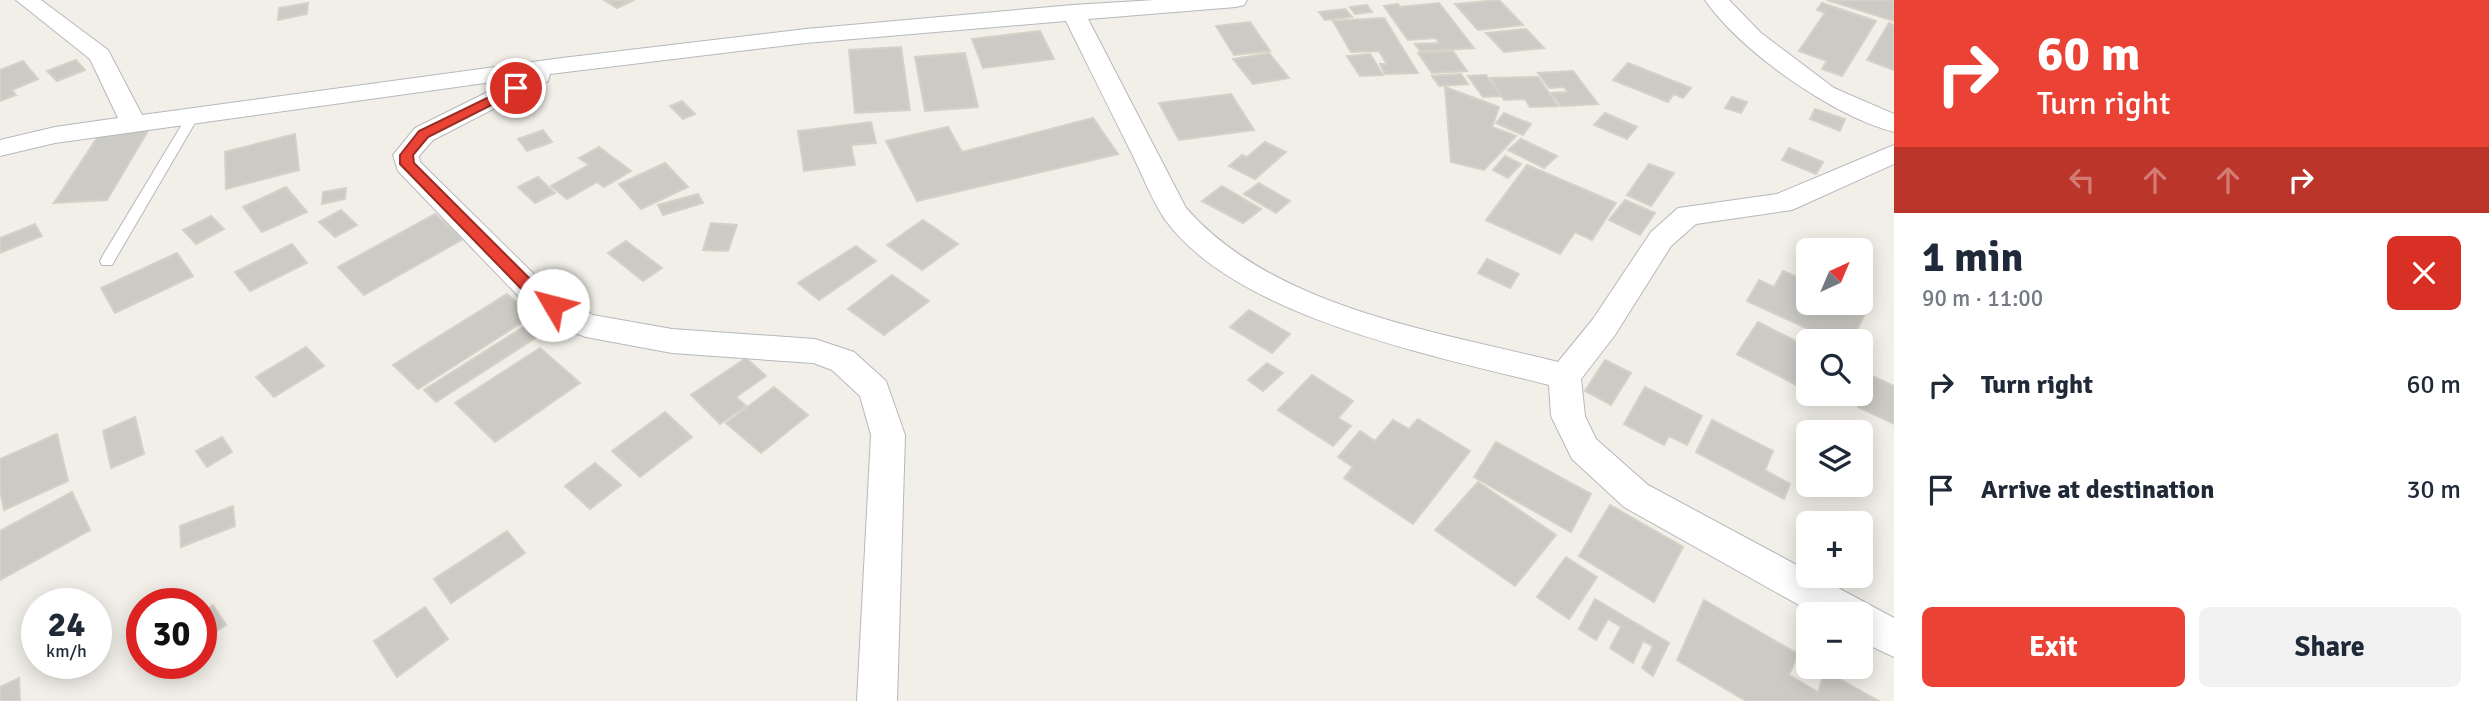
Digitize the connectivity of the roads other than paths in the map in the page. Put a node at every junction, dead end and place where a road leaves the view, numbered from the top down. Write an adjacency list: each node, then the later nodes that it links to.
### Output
1 (27, 0): 7 (street)
2 (1236, 0): 4 (street)
3 (1716, 0): 8 (street)
4 (1073, 12): 5 (street); 12 (street)
5 (562, 65): 6 (street); 16 (street)
6 (193, 116): 7 (street); 11 (lane)
7 (134, 124): 9 (street)
8 (1894, 124)
9 (0, 148)
10 (1894, 154): 12 (street)
11 (107, 261)
12 (1565, 376): 13 (street)
13 (1828, 602)
14 (1873, 627): 15 (street)
15 (1894, 639)
16 (877, 701)

